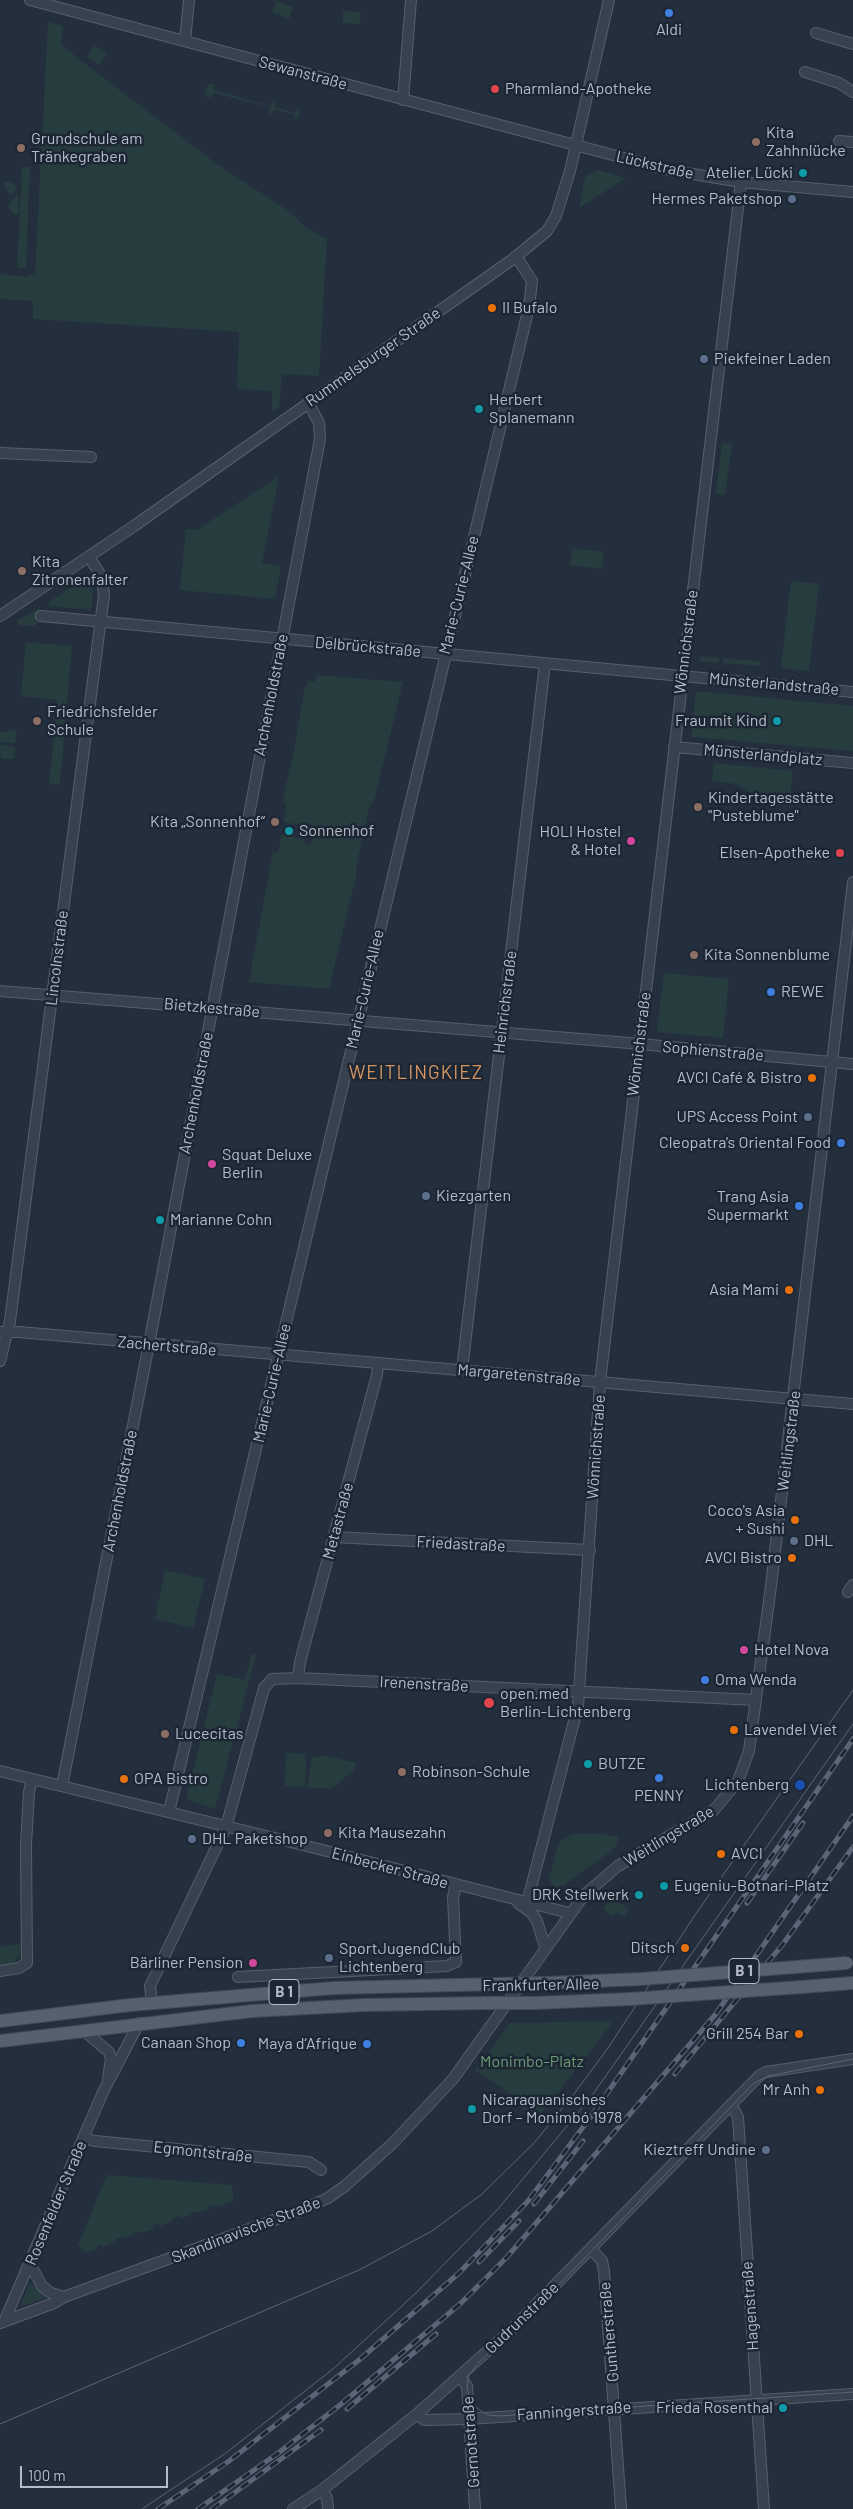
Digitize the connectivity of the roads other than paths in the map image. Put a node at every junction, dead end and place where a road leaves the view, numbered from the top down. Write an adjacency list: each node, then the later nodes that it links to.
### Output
1 (30, 0): 6 (street, Sewanstraße)
2 (189, 0): 6 (street)
3 (410, 0): 10 (street)
4 (609, 0): 13 (street, Rummelsburger Straße)
5 (816, 33): 7 (street)
6 (185, 41): 10 (street, Sewanstraße)
7 (853, 44)
8 (804, 72): 9 (street)
9 (853, 92)
10 (403, 100): 13 (street, Sewanstraße)
11 (839, 141): 12 (street)
12 (853, 142)
13 (576, 146): 14 (street, Lückstraße); 16 (street, Rummelsburger Straße)
14 (740, 182): 15 (street, Lückstraße); 27 (street, Wönnichstraße)
15 (853, 192)
16 (516, 256): 17 (street, Rummelsburger Straße); 25 (street, Marie-Curie-Allee)
17 (308, 402): 20 (street, Rummelsburger Straße); 24 (street, Archenholdstraße)
18 (0, 453): 19 (street)
19 (91, 458)
20 (89, 557): 21 (street, Rummelsburger Straße); 23 (street, Lincolnstraße)
21 (0, 616)
22 (41, 616): 23 (street, Delbrückstraße)
23 (101, 622): 24 (street, Delbrückstraße); 33 (street, Lincolnstraße)
24 (282, 639): 25 (street, Delbrückstraße); 34 (street, Archenholdstraße)
25 (445, 655): 26 (street, Delbrückstraße); 35 (street, Marie-Curie-Allee)
26 (545, 663): 27 (street, Münsterlandstraße); 37 (street, Heinrichstraße)
27 (682, 676): 28 (street, Münsterlandstraße); 29 (street, Wönnichstraße)
28 (853, 692)
29 (674, 747): 30 (street, Münsterlandplatz); 38 (street, Wönnichstraße)
30 (853, 762)
31 (853, 882): 39 (street, Weitlingstraße)
32 (0, 991): 33 (street, Bietzkestraße)
33 (52, 995): 34 (street, Bietzkestraße); 41 (street, Lincolnstraße)
34 (212, 1008): 35 (street, Bietzkestraße); 42 (street, Archenholdstraße)
35 (358, 1020): 36 (street, Bietzkestraße); 43 (street, Marie-Curie-Allee)
36 (424, 1026): 37 (street, Sophienstraße)
37 (502, 1032): 38 (street, Sophienstraße); 47 (street, Heinrichstraße)
38 (639, 1044): 39 (street, Sophienstraße); 48 (street, Wönnichstraße)
39 (832, 1062): 40 (street, Sophienstraße); 49 (street, Weitlingstraße)
40 (853, 1064)
41 (3, 1332): 42 (street, Zachertstraße); 45 (street, Lincolnstraße)
42 (149, 1344): 43 (street, Zachertstraße); 58 (street, Archenholdstraße)
43 (278, 1354): 44 (street, Zachertstraße); 59 (street, Marie-Curie-Allee)
44 (334, 1360): 46 (street, Margaretenstraße)
45 (0, 1361)
46 (378, 1363): 47 (street, Margaretenstraße); 51 (street, Metastraße)
47 (462, 1370): 48 (street, Margaretenstraße)
48 (600, 1382): 49 (street, Margaretenstraße); 52 (street, Wönnichstraße)
49 (794, 1399): 50 (street, Margaretenstraße); 55 (street, Weitlingstraße)
50 (853, 1404)
51 (334, 1537): 52 (street, Friedastraße); 53 (street, Metastraße)
52 (590, 1550): 54 (street, Wönnichstraße)
53 (298, 1678): 54 (street, Irenenstraße); 60 (street, Irenenstraße)
54 (579, 1691): 55 (street, Irenenstraße); 63 (street, Wönnichstraße)
55 (756, 1700): 64 (street, Weitlingstraße)
56 (0, 1771): 57 (street, Einbecker Straße)
57 (32, 1779): 58 (street, Einbecker Straße); 67 (street)
58 (62, 1786): 59 (street, Einbecker Straße)
59 (169, 1812): 60 (street, Einbecker Straße)
60 (226, 1827): 61 (street, Einbecker Straße); 70 (street)
61 (456, 1885): 62 (street, Einbecker Straße); 68 (street)
62 (515, 1900): 63 (street, Einbecker Straße); 65 (street, Einbecker Straße)
63 (527, 1903): 64 (street, Einbecker Straße)
64 (569, 1913): 65 (street, Skandinavische Straße)
65 (545, 1947): 82 (street, Skandinavische Straße)
66 (850, 1963): 70 (main road, Frankfurter Allee / B 1, bridge)
67 (0, 1971)
68 (238, 1977)
69 (853, 1983): 72 (main road, Frankfurter Allee / B 1, bridge)
70 (152, 2003): 71 (main road, B 1)
71 (0, 2021)
72 (139, 2023): 73 (main road, B 1); 76 (street, Rosenfelder Straße)
73 (83, 2030): 74 (main road, B 1); 76 (street, Rosenfelder Straße)
74 (0, 2041)
75 (853, 2059): 77 (street)
76 (107, 2084): 78 (street, Rosenfelder Straße)
77 (731, 2104): 80 (street, Gudrunstraße); 86 (street, Hagenstraße)
78 (83, 2138): 79 (street, Egmontstraße); 81 (street, Rosenfelder Straße)
79 (321, 2170)
80 (592, 2249): 84 (street, Gudrunstraße); 87 (street, Guntherstraße)
81 (30, 2264): 82 (street); 83 (street, Rosenfelder Straße)
82 (64, 2297): 83 (street, Skandinavische Straße)
83 (2, 2322)
84 (460, 2377): 88 (street, Gudrunstraße); 89 (street, Gernotstraße)
85 (853, 2394): 86 (street, Fanningerstraße)
86 (757, 2398): 87 (street, Fanningerstraße); 95 (street, Hagenstraße)
87 (615, 2408): 89 (street, Fanningerstraße); 94 (street, Guntherstraße)
88 (417, 2414): 89 (street, Fanningerstraße); 90 (street, Gudrunstraße)
89 (469, 2419): 93 (street, Gernotstraße)
90 (322, 2490): 91 (street, Gudrunstraße); 92 (street)
91 (293, 2509)
92 (328, 2509)
93 (475, 2509)
94 (621, 2509)
95 (764, 2509)

